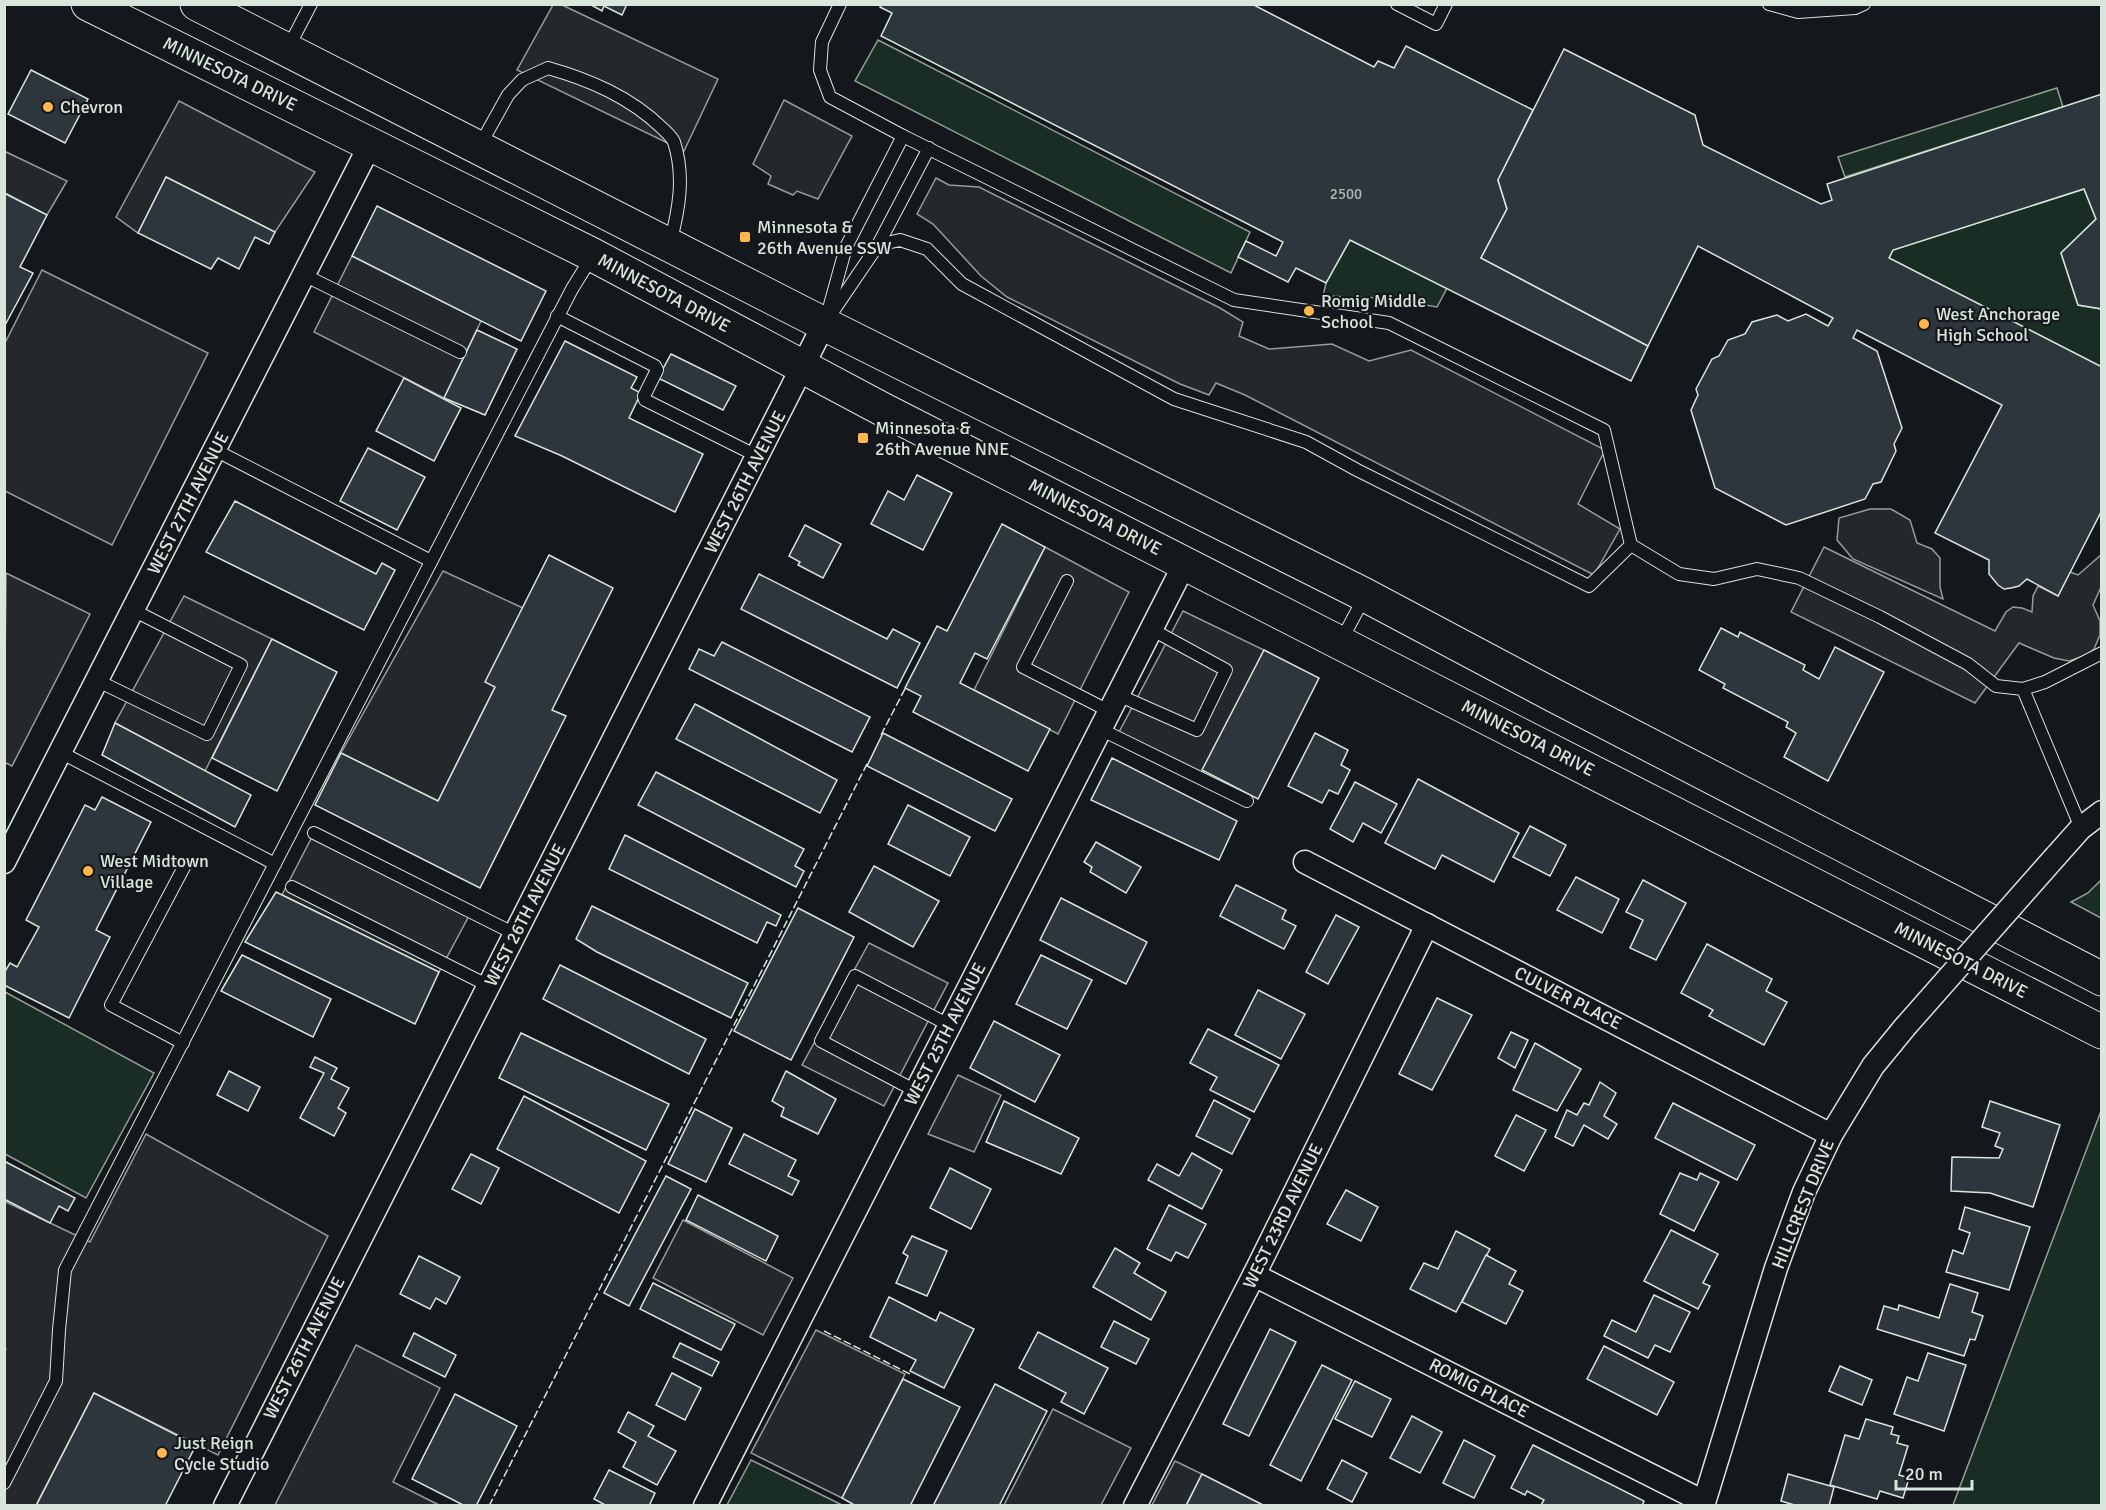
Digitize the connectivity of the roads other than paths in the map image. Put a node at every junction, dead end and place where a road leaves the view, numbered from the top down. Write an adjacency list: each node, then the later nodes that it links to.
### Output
1 (88, 4): 11 (main road, MINNESOTA DRIVE)
2 (197, 4): 9 (main road)
3 (311, 4): 9 (lane)
4 (840, 4): 10 (lane)
5 (1397, 4): 6 (lane)
6 (1446, 4)
7 (1769, 4): 8 (lane)
8 (1864, 4)
9 (287, 51): 12 (main road)
10 (903, 136): 13 (lane); 19 (lane)
11 (371, 143): 16 (main road, MINNESOTA DRIVE); 17 (street, WEST 27TH AVENUE)
12 (478, 148): 15 (main road); 15 (lane)
13 (929, 148): 14 (lane); 24 (lane)
14 (878, 245): 19 (lane); 24 (lane)
15 (670, 246): 19 (main road)
16 (593, 255): 18 (lane); 21 (main road, MINNESOTA DRIVE)
17 (304, 275): 20 (lane); 22 (street, WEST 27TH AVENUE)
18 (557, 316): 23 (lane); 25 (lane)
19 (824, 324): 21 (street, WEST 26TH AVENUE); 28 (main road)
20 (460, 352)
21 (803, 368): 23 (street, WEST 26TH AVENUE); 26 (main road, MINNESOTA DRIVE)
22 (214, 450): 25 (lane); 29 (street, WEST 27TH AVENUE)
23 (757, 456): 47 (street, WEST 26TH AVENUE)
24 (1631, 545): 34 (lane)
25 (431, 561): 43 (lane)
26 (1185, 563): 30 (street, WEST 25TH AVENUE); 31 (main road, MINNESOTA DRIVE)
27 (1067, 581): 35 (lane)
28 (1365, 595): 31 (lane); 48 (main road)
29 (134, 610): 33 (street, WEST 27TH AVENUE); 33 (lane)
30 (1151, 629): 35 (street, WEST 25TH AVENUE); 35 (lane)
31 (1340, 642): 51 (main road, MINNESOTA DRIVE)
32 (2102, 653): 34 (lane)
33 (96, 680): 36 (street, WEST 27TH AVENUE)
34 (2023, 689): 39 (lane)
35 (1109, 712): 37 (lane); 50 (street, WEST 25TH AVENUE)
36 (60, 752): 42 (street, WEST 27TH AVENUE); 43 (lane)
37 (1247, 801)
38 (2102, 812): 39 (street, HILLCREST DRIVE)
39 (2081, 828): 54 (street, HILLCREST DRIVE, bridge)
40 (314, 833): 47 (lane)
41 (1305, 861): 46 (street, CULVER PLACE)
42 (4, 862)
43 (275, 864): 52 (lane)
44 (184, 867): 52 (lane)
45 (291, 887): 49 (lane)
46 (1427, 925): 54 (street, CULVER PLACE); 55 (street, WEST 23RD AVENUE)
47 (515, 934): 49 (street, WEST 26TH AVENUE)
48 (2102, 979)
49 (489, 986): 58 (street, WEST 26TH AVENUE)
50 (950, 1025): 53 (street, WEST 25TH AVENUE); 53 (lane)
51 (2102, 1032)
52 (183, 1043): 56 (lane)
53 (916, 1090): 59 (street, WEST 25TH AVENUE)
54 (1831, 1135): 57 (street, HILLCREST DRIVE)
55 (1254, 1275): 57 (street, ROMIG PLACE); 60 (street, WEST 23RD AVENUE)
56 (4, 1483)
57 (1703, 1504)
58 (225, 1506)
59 (705, 1506)
60 (1135, 1506)

